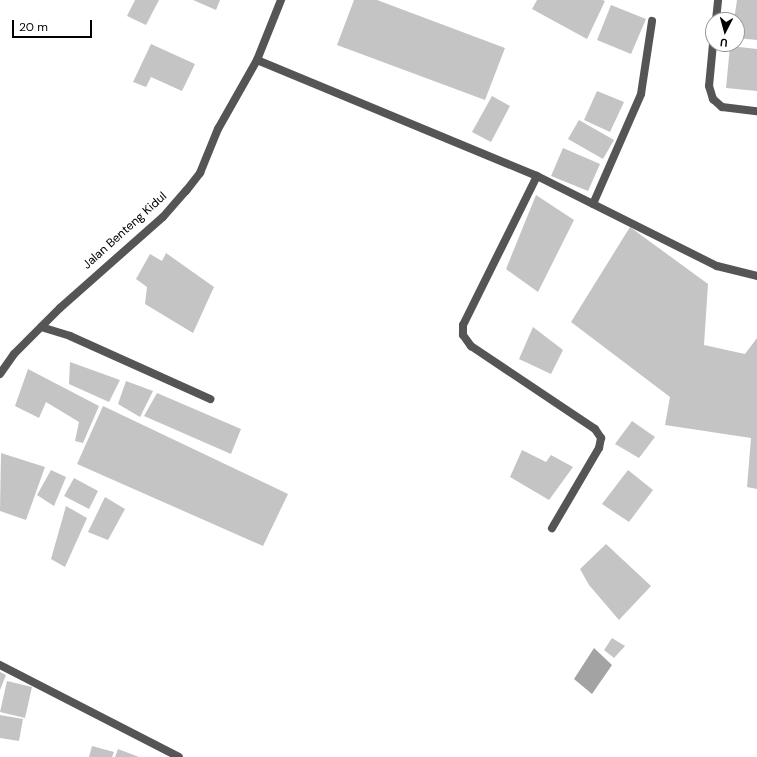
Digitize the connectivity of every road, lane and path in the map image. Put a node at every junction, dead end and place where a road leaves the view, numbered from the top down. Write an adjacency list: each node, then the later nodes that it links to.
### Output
1 (281, 0): 6 (street, Jalan Benteng Kidul)
2 (718, 0): 3 (street)
3 (717, 12)
4 (652, 22): 9 (street)
5 (713, 52): 7 (street)
6 (257, 60): 8 (street); 11 (street, Jalan Benteng Kidul)
7 (757, 111)
8 (537, 176): 9 (street); 14 (street)
9 (593, 204): 10 (street)
10 (757, 276)
11 (41, 327): 12 (street, Jalan Benteng Kidul); 13 (street)
12 (0, 374)
13 (210, 399)
14 (552, 528)
15 (0, 665): 16 (street)
16 (179, 757)

